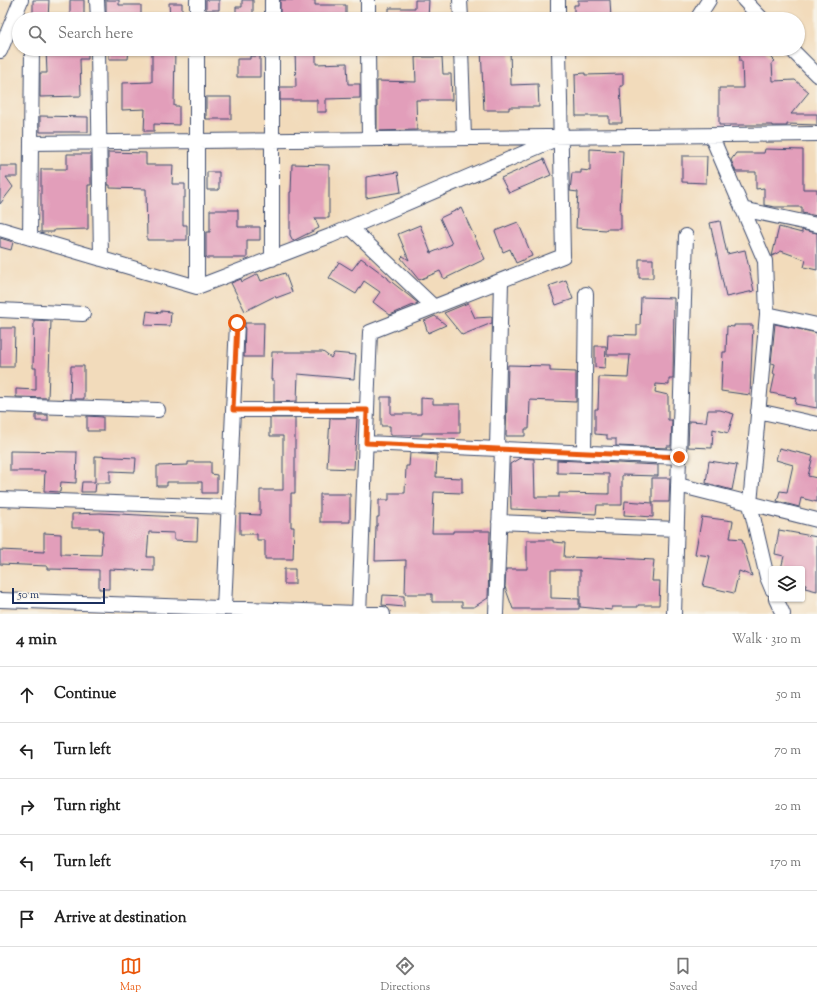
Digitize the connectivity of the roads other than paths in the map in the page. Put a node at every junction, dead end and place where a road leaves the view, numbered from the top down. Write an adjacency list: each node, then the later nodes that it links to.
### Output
1 (21, 0): 10 (street)
2 (97, 0): 11 (street)
3 (197, 0): 12 (street)
4 (272, 0): 13 (street)
5 (368, 0): 14 (street)
6 (460, 0): 15 (street)
7 (558, 0): 16 (street)
8 (709, 0): 17 (street)
9 (744, 0): 18 (street)
10 (16, 12)
11 (98, 12)
12 (197, 12)
13 (272, 12)
14 (368, 12)
15 (461, 12)
16 (558, 12)
17 (701, 12)
18 (755, 12)
19 (12, 22): 20 (street)
20 (0, 51)
21 (32, 56): 38 (street)
22 (98, 56): 37 (street)
23 (197, 56): 36 (street)
24 (272, 56): 35 (street)
25 (368, 56): 34 (street)
26 (462, 56): 33 (street)
27 (559, 56): 32 (street)
28 (798, 56): 29 (street)
29 (817, 75)
30 (817, 134): 31 (street)
31 (711, 136): 32 (street); 39 (street)
32 (560, 137): 33 (street); 41 (street); 47 (street)
33 (464, 138): 34 (street)
34 (369, 139): 35 (street)
35 (272, 140): 36 (street); 45 (street)
36 (197, 141): 37 (street); 48 (street)
37 (99, 142): 38 (street); 46 (street)
38 (31, 143): 44 (street)
39 (742, 209): 40 (street); 53 (street)
40 (817, 225)
41 (351, 228): 45 (street); 50 (street)
42 (0, 229): 44 (street)
43 (686, 236): 65 (street)
44 (30, 238): 46 (street)
45 (272, 258): 48 (street)
46 (101, 259): 48 (street)
47 (501, 281): 50 (street); 63 (street)
48 (197, 287)
49 (586, 294): 64 (street)
50 (434, 307): 59 (street)
51 (0, 310): 52 (street)
52 (83, 314)
53 (767, 314): 55 (street); 60 (street)
54 (237, 323): 58 (street)
55 (817, 325)
56 (0, 405): 57 (street)
57 (158, 410)
58 (233, 410): 59 (street); 69 (street)
59 (367, 410): 62 (street)
60 (758, 411): 61 (street); 68 (street)
61 (817, 424)
62 (366, 443): 63 (street); 78 (street)
63 (500, 449): 64 (street); 71 (street)
64 (584, 453): 65 (street)
65 (679, 457): 66 (street)
66 (678, 485): 68 (street); 72 (street)
67 (0, 499): 69 (street)
68 (750, 504): 70 (street); 73 (street)
69 (229, 507): 77 (street)
70 (817, 520)
71 (499, 522): 72 (street); 80 (street)
72 (677, 529): 81 (street)
73 (769, 582)
74 (0, 600): 76 (street)
75 (777, 602): 82 (street)
76 (55, 608): 77 (street)
77 (224, 608): 78 (street)
78 (359, 614): 79 (street)
79 (383, 614)
80 (496, 614)
81 (674, 614)
82 (783, 614)

